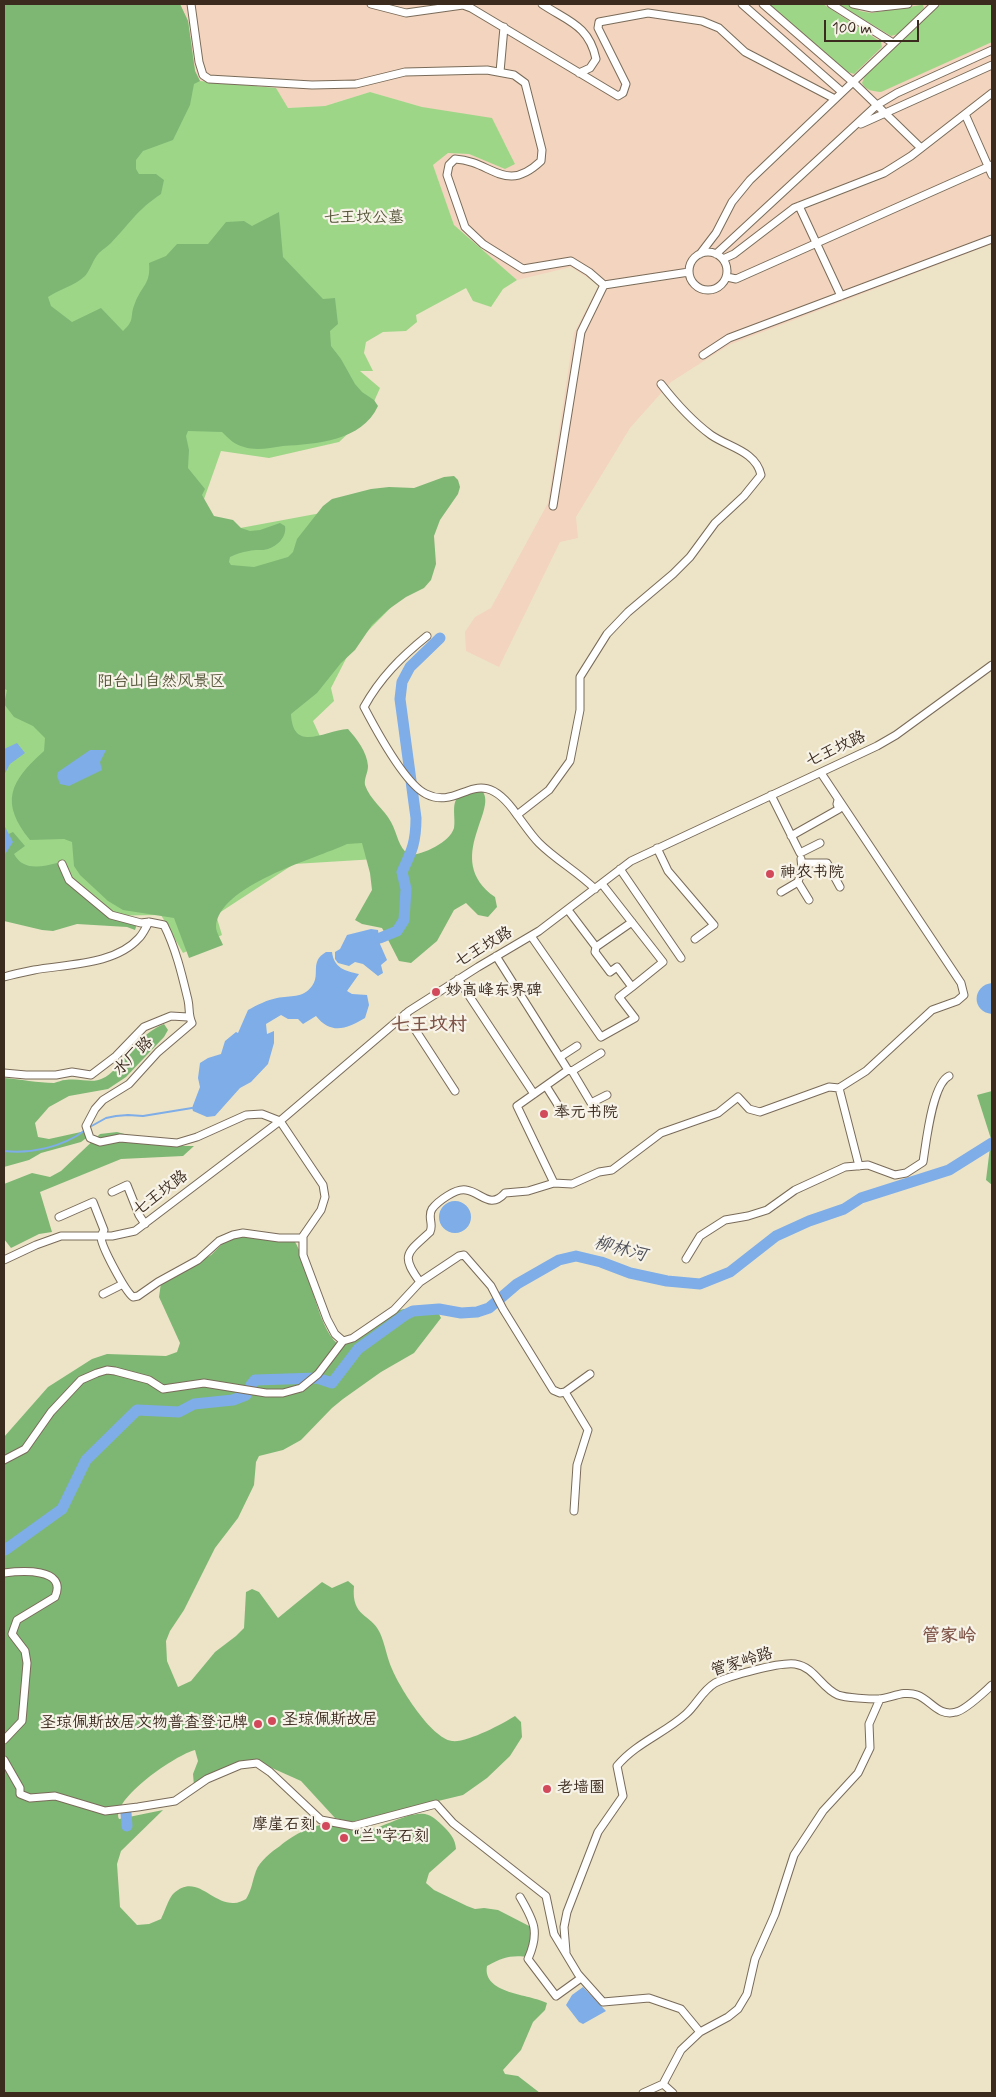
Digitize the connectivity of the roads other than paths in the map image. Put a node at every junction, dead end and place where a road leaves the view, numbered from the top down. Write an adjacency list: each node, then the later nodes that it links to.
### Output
1 (191, 4): 16 (street)
2 (371, 4): 12 (street)
3 (542, 4): 17 (street)
4 (742, 4): 19 (street)
5 (763, 4): 18 (street)
6 (831, 4): 13 (street)
7 (853, 4): 11 (street)
8 (906, 4): 10 (street)
9 (935, 4): 13 (street)
10 (891, 5): 11 (street)
11 (865, 6)
12 (504, 28): 16 (street); 17 (street)
13 (893, 44): 18 (street)
14 (992, 50): 22 (street)
15 (992, 65): 23 (street)
16 (500, 72): 37 (street)
17 (579, 73): 21 (street)
18 (853, 82): 19 (street); 22 (street)
19 (842, 92): 21 (street)
20 (992, 93): 24 (street)
21 (835, 99): 32 (street)
22 (877, 105): 23 (street); 25 (street)
23 (885, 113): 25 (street); 26 (street)
24 (965, 114): 26 (street); 27 (street)
25 (856, 126): 33 (street)
26 (921, 148): 29 (street)
27 (990, 165): 28 (street); 31 (street)
28 (992, 175)
29 (799, 206): 31 (street); 34 (street)
30 (992, 238): 38 (street)
31 (817, 243): 36 (street); 38 (street)
32 (700, 254): 33 (street); 35 (street)
33 (716, 254): 34 (street)
34 (723, 259): 36 (street)
35 (689, 272): 36 (street); 37 (street)
36 (727, 277)
37 (604, 285): 41 (street)
38 (841, 296): 39 (street)
39 (703, 354)
40 (661, 384): 47 (street)
41 (552, 506)
42 (427, 636): 47 (street)
43 (992, 665): 44 (street, 七王坟路)
44 (821, 773): 45 (street, 七王坟路); 46 (street)
45 (771, 795): 48 (street); 50 (street, 七王坟路)
46 (838, 800): 48 (street); 81 (street)
47 (517, 815): 58 (street)
48 (792, 836): 51 (street)
49 (820, 843): 51 (street)
50 (657, 848): 54 (street, 七王坟路); 65 (street)
51 (800, 853): 52 (street)
52 (802, 863): 55 (street); 57 (street)
53 (62, 864): 62 (street)
54 (620, 869): 56 (street, 七王坟路); 68 (street)
55 (798, 882): 59 (street); 60 (street)
56 (602, 884): 58 (street, 七王坟路); 63 (street)
57 (840, 887)
58 (595, 889): 61 (street, 七王坟路)
59 (781, 892)
60 (809, 900)
61 (568, 910): 64 (street, 七王坟路); 66 (street)
62 (150, 922): 69 (street); 73 (street)
63 (632, 922): 66 (street); 71 (street)
64 (531, 936): 67 (street, 七王坟路); 71 (street)
65 (695, 939)
66 (596, 947): 71 (street)
67 (496, 956): 70 (street, 七王坟路); 76 (street)
68 (681, 958)
69 (4, 977)
70 (458, 979): 72 (street, 七王坟路); 83 (street)
71 (632, 987)
72 (405, 1014): 82 (street); 86 (street, 七王坟路)
73 (188, 1016): 78 (street); 86 (street, 水厂路)
74 (577, 1046): 76 (street)
75 (601, 1053): 77 (street)
76 (560, 1057): 77 (street)
77 (570, 1070): 80 (street); 84 (street)
78 (4, 1073)
79 (949, 1076): 87 (street)
80 (546, 1086): 83 (street); 85 (street)
81 (839, 1088): 87 (street); 88 (street)
82 (455, 1091)
83 (534, 1094): 88 (street)
84 (607, 1095)
85 (563, 1113)
86 (280, 1121): 91 (street, 七王坟路); 93 (street)
87 (859, 1166): 95 (street)
88 (554, 1183): 96 (street)
89 (112, 1192): 91 (street)
90 (59, 1217): 92 (street)
91 (145, 1224): 92 (street, 七王坟路)
92 (101, 1236): 94 (street, 七王坟路); 97 (street)
93 (303, 1238): 97 (street); 99 (street)
94 (4, 1260)
95 (686, 1260)
96 (420, 1282): 99 (street); 101 (street)
97 (123, 1284): 98 (street)
98 (103, 1294)
99 (343, 1341): 102 (street)
100 (590, 1374): 101 (street)
101 (565, 1392): 103 (street)
102 (4, 1460)
103 (574, 1510)
104 (4, 1573): 107 (street)
105 (992, 1685): 106 (street, 管家岭路)
106 (880, 1699): 110 (street, 管家岭路); 112 (street)
107 (4, 1740)
108 (4, 1760): 110 (street)
109 (520, 1897): 111 (street)
110 (566, 1955): 111 (street)
111 (581, 1978): 112 (street)
112 (700, 2032): 113 (street)
113 (663, 2084): 114 (street); 115 (street)
114 (643, 2093)
115 (673, 2093)

